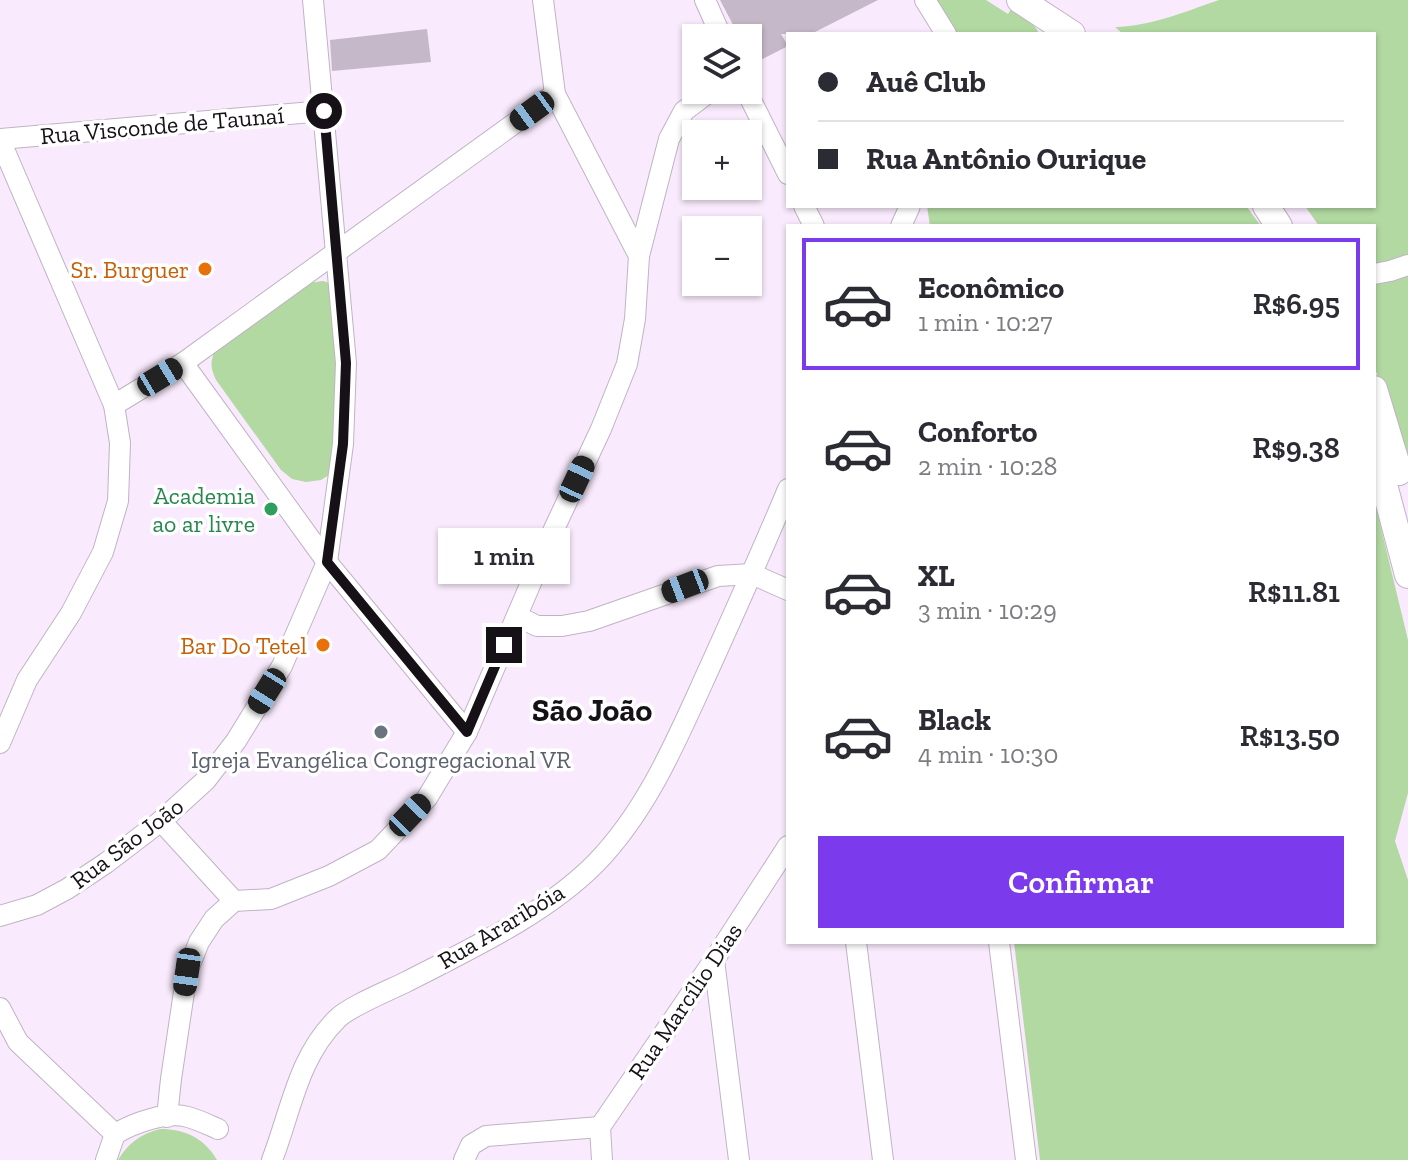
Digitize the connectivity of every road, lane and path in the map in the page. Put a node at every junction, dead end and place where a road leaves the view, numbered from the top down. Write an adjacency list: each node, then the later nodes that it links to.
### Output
1 (313, 0): 15 (street, Rua São João)
2 (543, 0): 12 (street)
3 (705, 0): 7 (street)
4 (925, 0): 8 (street)
5 (1021, 0): 9 (street); 10 (main road)
6 (1041, 0): 11 (main road)
7 (716, 24)
8 (945, 32)
9 (1042, 32)
10 (1069, 32)
11 (1090, 32)
12 (555, 94): 18 (street); 19 (street)
13 (693, 104): 19 (street)
14 (753, 104): 17 (street)
15 (324, 111): 16 (street, Rua Visconde de Taunaí); 18 (street, Rua São João)
16 (0, 139): 24 (street)
17 (786, 170)
18 (337, 252): 22 (street); 28 (street, Rua São João)
19 (639, 256): 32 (street)
20 (1408, 265): 21 (street)
21 (1376, 274)
22 (183, 363): 24 (street); 28 (street)
23 (1376, 395): 27 (main road)
24 (114, 405): 34 (street)
25 (1376, 455): 30 (main road)
26 (786, 494): 29 (street, Rua Araribóia)
27 (1408, 511)
28 (327, 562): 33 (street); 35 (street, Rua São João)
29 (752, 574): 31 (street); 32 (street); 48 (street, Rua Araribóia)
30 (1408, 575)
31 (786, 589)
32 (517, 616): 33 (street)
33 (467, 732): 37 (street)
34 (0, 743)
35 (161, 821): 37 (street); 38 (street, Rua São João)
36 (786, 849): 41 (street, Rua Marcílio Dias)
37 (234, 901): 43 (street)
38 (0, 916)
39 (856, 944): 52 (street)
40 (999, 944): 53 (street)
41 (714, 960): 44 (street, Rua Marcílio Dias); 51 (street)
42 (0, 1008): 46 (street)
43 (167, 1117): 45 (street); 46 (street)
44 (600, 1127): 49 (street); 50 (street)
45 (218, 1129)
46 (115, 1134): 47 (street)
47 (106, 1160)
48 (272, 1160)
49 (464, 1160)
50 (602, 1160)
51 (739, 1160)
52 (883, 1160)
53 (1026, 1160)

